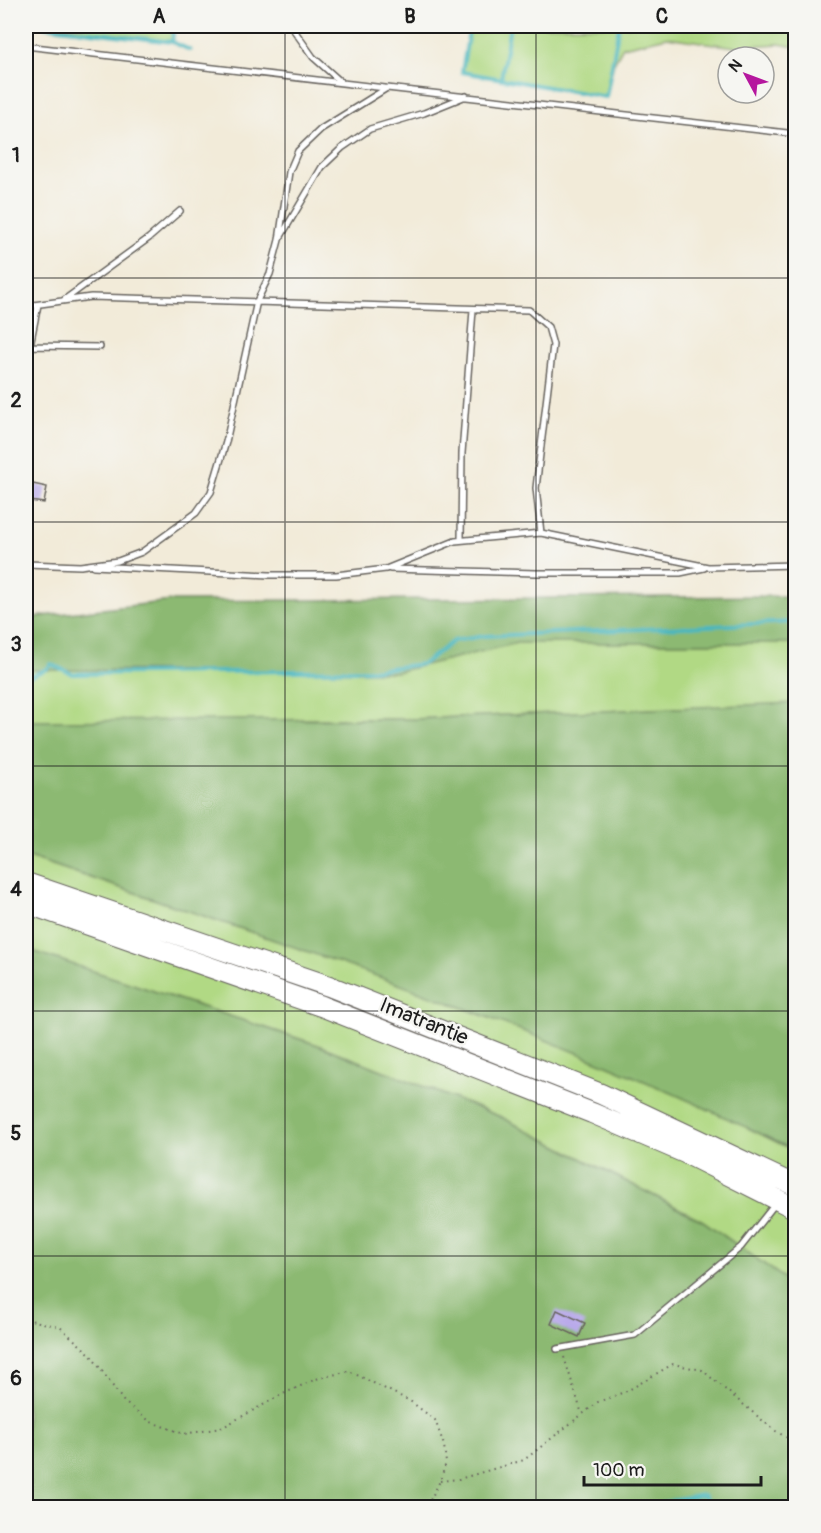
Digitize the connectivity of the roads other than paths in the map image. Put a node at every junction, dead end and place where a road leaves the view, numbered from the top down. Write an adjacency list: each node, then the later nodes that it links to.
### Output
1 (291, 26): 3 (lane)
2 (26, 46): 3 (lane)
3 (343, 83): 4 (lane)
4 (387, 88): 5 (lane); 8 (lane)
5 (468, 95): 6 (lane); 8 (lane)
6 (795, 134)
7 (180, 211): 9 (lane)
8 (279, 240): 10 (lane)
9 (62, 301): 10 (lane); 11 (lane)
10 (257, 302): 13 (lane); 21 (lane)
11 (38, 304): 12 (lane); 14 (lane)
12 (26, 306)
13 (473, 310): 17 (lane); 18 (lane)
14 (30, 346): 15 (lane); 16 (lane)
15 (100, 346)
16 (26, 364)
17 (541, 533): 18 (lane); 22 (lane)
18 (461, 540): 23 (lane)
19 (26, 564): 21 (lane)
20 (795, 565): 22 (lane)
21 (80, 566): 23 (lane)
22 (708, 567): 23 (lane)
23 (386, 569)
24 (26, 883): 26 (highway, Imatrantie)
25 (26, 903): 27 (highway, Imatrantie)
26 (795, 1186)
27 (787, 1205): 28 (lane)
28 (557, 1349)

